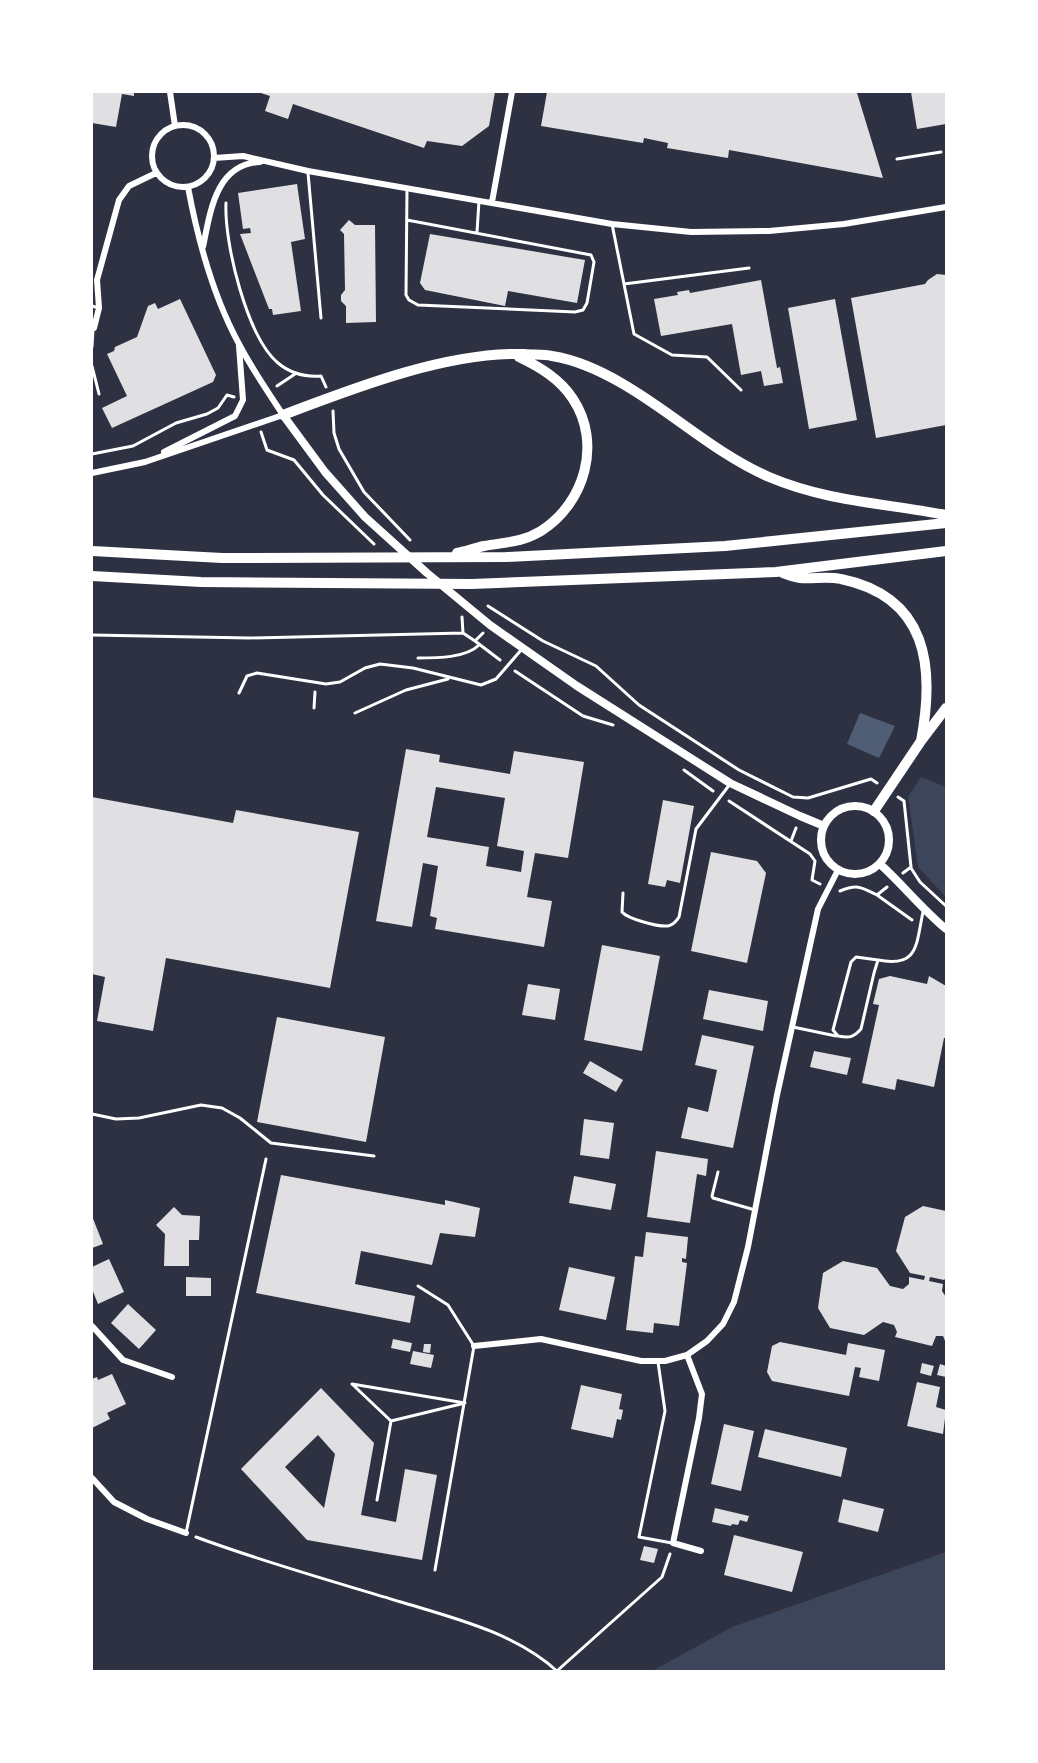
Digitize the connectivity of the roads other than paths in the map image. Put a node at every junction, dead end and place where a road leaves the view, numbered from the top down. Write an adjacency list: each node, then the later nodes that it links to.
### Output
1 (170, 92): 3 (street)
2 (512, 92): 11 (street)
3 (175, 126): 4 (street); 7 (street)
4 (214, 158): 5 (street); 8 (street)
5 (270, 161): 6 (street); 16 (street)
6 (308, 171): 9 (street); 20 (lane)
7 (156, 173): 8 (street); 19 (street)
8 (188, 187): 16 (street)
9 (407, 187): 10 (street); 13 (lane)
10 (479, 200): 11 (street); 15 (lane)
11 (492, 202): 14 (street)
12 (946, 207): 14 (street)
13 (407, 220): 15 (lane); 15 (lane)
14 (612, 225): 18 (lane)
15 (477, 232)
16 (203, 251): 22 (street)
17 (749, 268): 18 (lane)
18 (624, 284): 26 (lane)
19 (95, 307): 21 (street)
20 (321, 318)
21 (94, 328): 23 (lane)
22 (238, 343): 28 (street); 29 (street)
23 (92, 347)
24 (514, 354): 28 (highway); 31 (highway); 35 (highway)
25 (92, 366): 27 (lane)
26 (741, 390)
27 (99, 394)
28 (283, 415): 29 (street); 38 (street)
29 (145, 462): 30 (street)
30 (92, 473)
31 (946, 515)
32 (946, 524): 35 (highway)
33 (92, 551): 35 (highway)
34 (946, 551): 36 (highway)
35 (439, 558)
36 (776, 572): 37 (highway); 43 (highway)
37 (92, 576)
38 (522, 649): 39 (lane); 44 (street)
39 (450, 679): 40 (lane); 42 (lane)
40 (239, 693)
41 (946, 708): 43 (highway)
42 (355, 713)
43 (921, 741): 45 (highway)
44 (730, 783): 46 (street); 49 (lane)
45 (874, 811): 46 (street); 47 (street)
46 (824, 826): 48 (street)
47 (880, 864): 48 (street); 50 (street)
48 (838, 870): 53 (street)
49 (623, 893)
50 (924, 910): 51 (street); 52 (lane)
51 (946, 929)
52 (879, 960): 54 (lane); 54 (lane)
53 (792, 1026): 54 (lane); 57 (street)
54 (838, 1036)
55 (267, 1159): 68 (lane)
56 (718, 1172): 57 (lane)
57 (755, 1210): 61 (street)
58 (418, 1286): 60 (lane)
59 (92, 1326): 63 (street)
60 (474, 1346): 62 (street); 64 (lane)
61 (687, 1355): 62 (street); 69 (street)
62 (657, 1361): 69 (lane)
63 (172, 1377)
64 (465, 1403): 65 (lane); 65 (lane); 71 (lane)
65 (391, 1420): 67 (lane)
66 (92, 1478): 68 (street)
67 (377, 1500)
68 (186, 1533)
69 (673, 1544): 70 (street)
70 (701, 1551)
71 (435, 1570)

